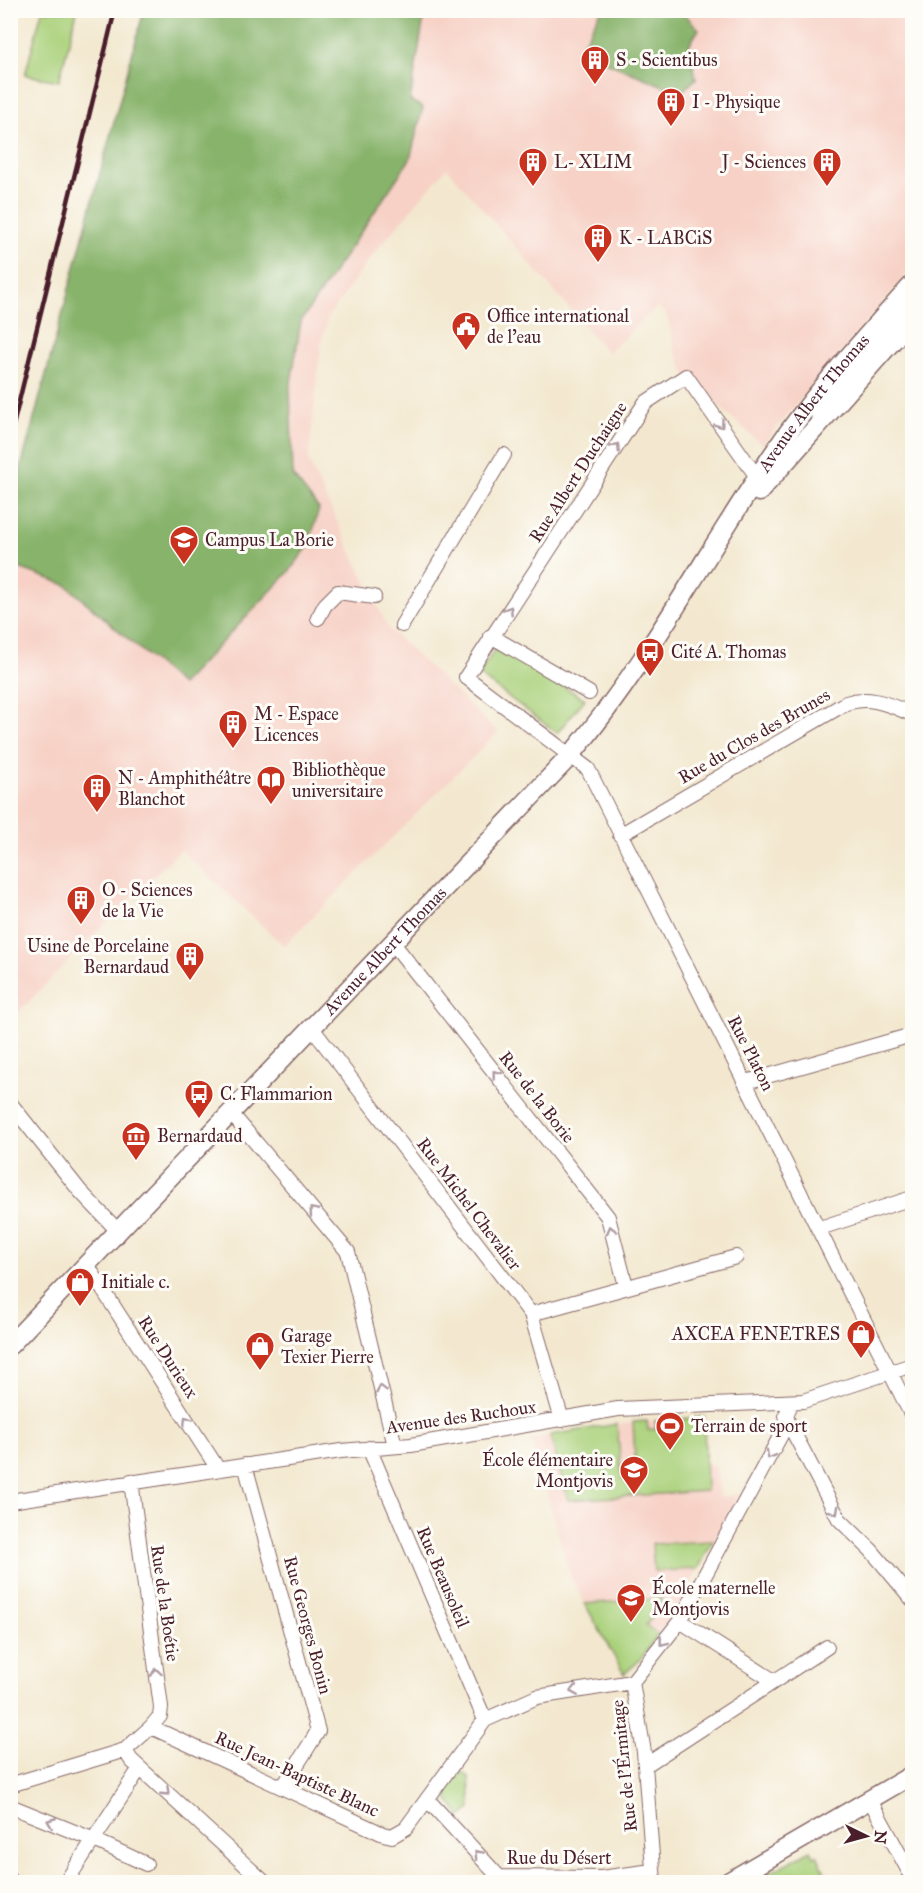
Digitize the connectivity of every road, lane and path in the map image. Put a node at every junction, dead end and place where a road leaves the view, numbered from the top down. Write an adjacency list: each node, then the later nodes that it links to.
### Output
1 (912, 285): 8 (street, Avenue Albert Thomas)
2 (912, 299): 6 (street)
3 (912, 313): 5 (street)
4 (912, 319): 5 (street, Avenue Albert Thomas)
5 (849, 390): 6 (street, Avenue Albert Thomas)
6 (819, 426): 9 (street, Avenue Albert Thomas)
7 (504, 455): 12 (street)
8 (757, 477): 9 (street, Avenue Albert Thomas); 13 (street, Rue Albert Duchaigne, one-way to 8)
9 (724, 528): 17 (street, Avenue Albert Thomas)
10 (374, 597): 11 (street)
11 (318, 618)
12 (402, 625)
13 (491, 636): 14 (street, Rue Albert Duchaigne); 15 (street)
14 (466, 677): 17 (street, Rue Platon)
15 (589, 693)
16 (912, 714): 18 (street, Rue du Clos des Brunes)
17 (571, 755): 18 (street, Rue Platon); 19 (street, Avenue Albert Thomas)
18 (620, 835): 22 (street, Rue Platon)
19 (393, 943): 20 (street, Avenue Albert Thomas); 30 (street, Rue de la Borie, one-way to 19)
20 (312, 1028): 24 (street, Avenue Albert Thomas); 31 (street, Rue Michel Chevalier)
21 (912, 1035): 22 (street)
22 (746, 1082): 26 (street, Rue Platon)
23 (10, 1103): 27 (street)
24 (230, 1112): 27 (street, Avenue Albert Thomas); 39 (street, one-way to 24)
25 (912, 1198): 26 (street)
26 (820, 1228): 34 (street, Rue Platon)
27 (118, 1231): 29 (street, Avenue Albert Thomas)
28 (736, 1257): 30 (street)
29 (87, 1265): 32 (street, Avenue Albert Thomas); 42 (street, Rue Durieux, one-way to 29)
30 (626, 1287): 31 (street)
31 (531, 1314): 37 (street, Rue Michel Chevalier)
32 (10, 1345)
33 (912, 1365): 34 (street, Avenue des Ruchoux)
34 (892, 1373): 35 (street, Avenue des Ruchoux); 36 (street, Rue Platon)
35 (792, 1402): 37 (street, Avenue des Ruchoux); 38 (street, Rue de l'Érmitage)
36 (912, 1416)
37 (562, 1420): 39 (street, Avenue des Ruchoux)
38 (788, 1422): 45 (street, one-way to 45); 46 (street, Rue de l'Érmitage, one-way to 46)
39 (395, 1446): 40 (street, Avenue des Ruchoux)
40 (369, 1448): 41 (street, Avenue des Ruchoux); 50 (street, Rue Beausoleil)
41 (245, 1465): 42 (street, Avenue des Ruchoux); 57 (street, Rue Georges Bonin)
42 (218, 1469): 43 (street, Avenue des Ruchoux)
43 (131, 1481): 44 (street, Avenue des Ruchoux); 51 (street, Rue de la Boétie, one-way to 43)
44 (10, 1501)
45 (912, 1599)
46 (680, 1620): 48 (street); 49 (street, Rue de l'Érmitage, one-way to 49)
47 (827, 1647): 48 (street)
48 (774, 1681): 53 (street)
49 (632, 1682): 50 (street, Rue Jean-Baptiste Blanc, one-way to 50); 53 (street, Rue de l'Érmitage)
50 (485, 1720): 58 (street, Rue Jean-Baptiste Blanc)
51 (151, 1727): 52 (street); 57 (street, Rue Jean-Baptiste Blanc)
52 (125, 1750): 54 (street); 56 (street)
53 (646, 1765): 63 (street, Rue de l'Érmitage)
54 (140, 1768): 61 (street); 67 (street, one-way to 67)
55 (912, 1775): 59 (street)
56 (17, 1784)
57 (283, 1787): 58 (street, Rue Jean-Baptiste Blanc)
58 (427, 1799): 65 (street, Rue du Désert, one-way to 58)
59 (870, 1800): 64 (street); 68 (street)
60 (10, 1806): 61 (street, one-way to 60)
61 (92, 1839): 62 (street); 66 (street)
62 (146, 1864)
63 (653, 1877): 65 (street, Rue du Désert)
64 (912, 1877)
65 (500, 1880)
66 (66, 1882)
67 (264, 1882)
68 (728, 1882)

